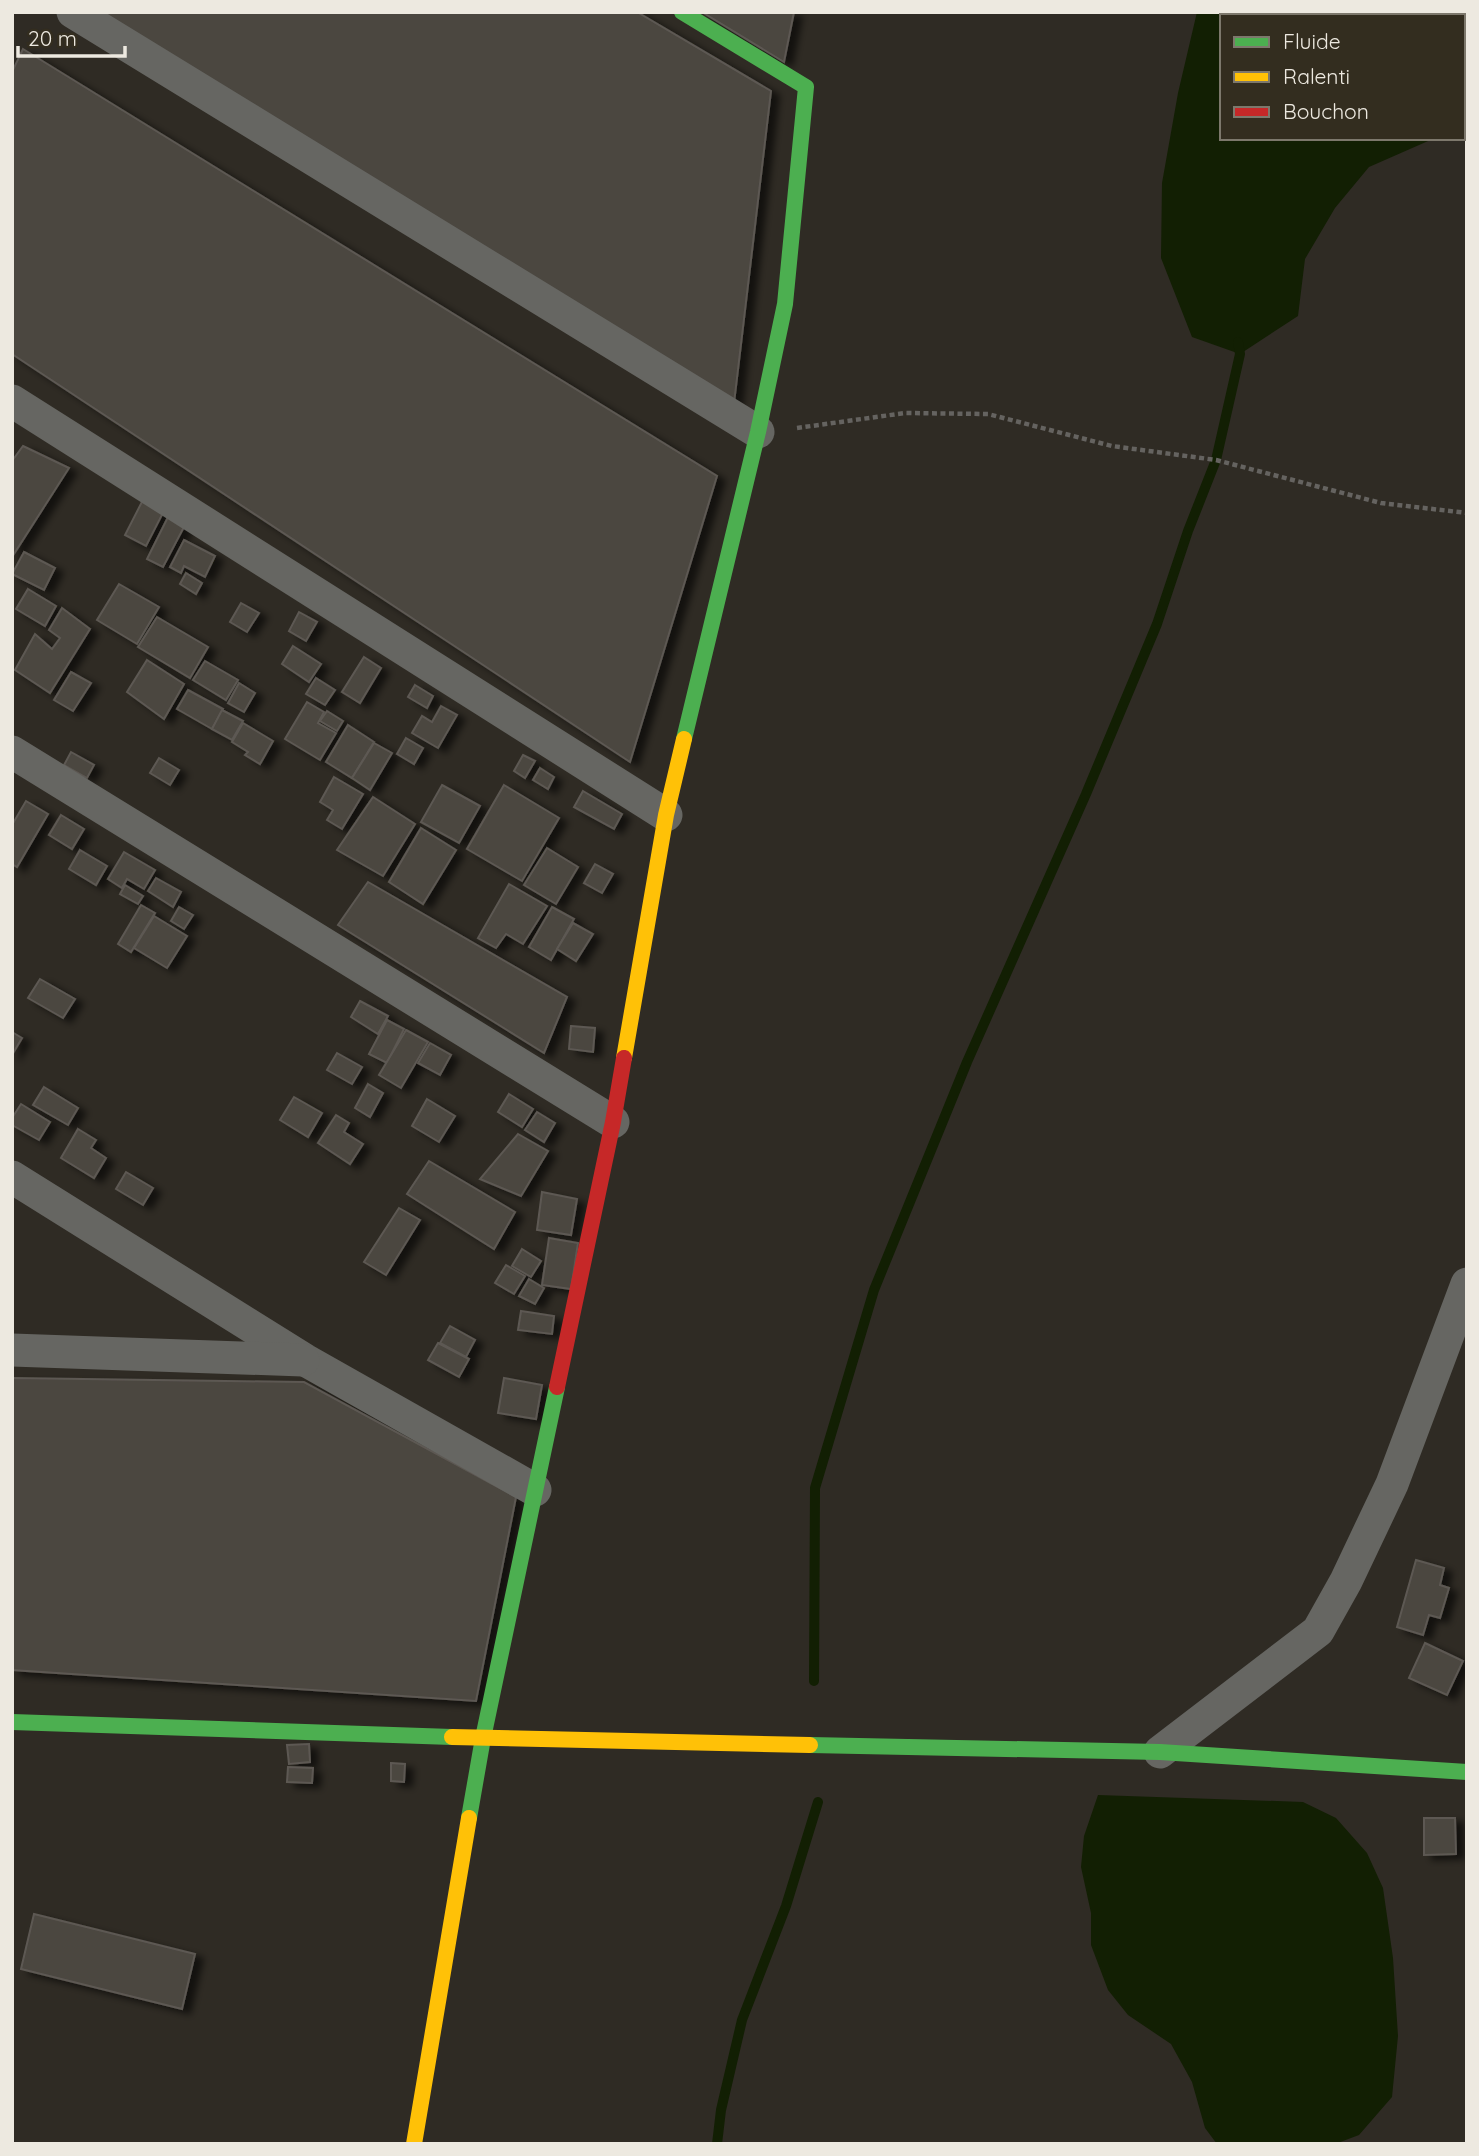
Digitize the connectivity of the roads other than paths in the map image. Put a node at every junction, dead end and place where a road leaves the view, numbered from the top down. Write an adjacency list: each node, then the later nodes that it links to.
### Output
1 (73, 12): 4 (street)
2 (682, 12): 4 (street)
3 (12, 401): 6 (street)
4 (758, 432): 6 (street)
5 (12, 752): 7 (street)
6 (666, 815): 7 (street)
7 (613, 1122): 12 (street)
8 (12, 1177): 11 (street)
9 (1467, 1284): 15 (street)
10 (12, 1350): 11 (street)
11 (305, 1360): 12 (street)
12 (535, 1490): 14 (street)
13 (12, 1722): 14 (street)
14 (483, 1738): 15 (street); 17 (street)
15 (1160, 1752): 16 (street)
16 (1467, 1772)
17 (414, 2144)

